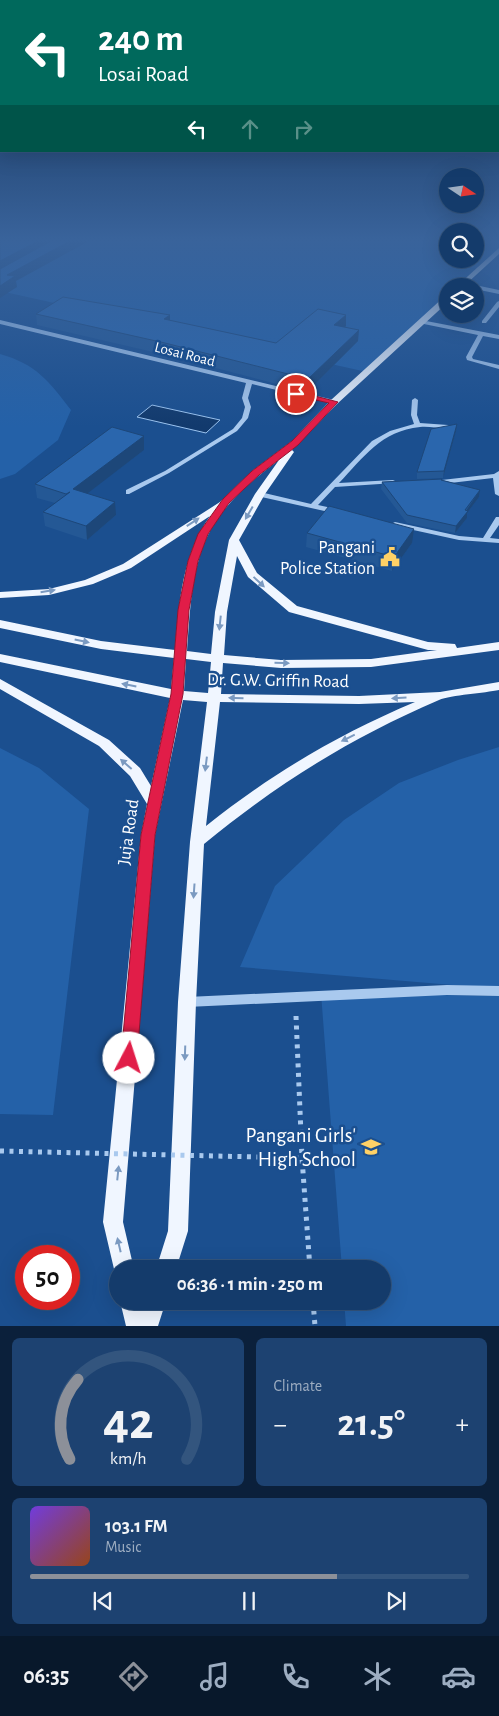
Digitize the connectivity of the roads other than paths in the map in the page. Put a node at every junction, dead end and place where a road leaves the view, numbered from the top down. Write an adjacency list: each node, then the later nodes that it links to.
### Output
1 (499, 303): 5 (street)
2 (439, 306): 4 (main road, Juja Road)
3 (0, 322): 9 (street, Losai Road)
4 (421, 322): 6 (lane); 11 (main road, Juja Road)
5 (484, 322)
6 (482, 334): 7 (street); 8 (lane)
7 (499, 337)
8 (499, 367)
9 (249, 382): 11 (street, Losai Road); 19 (street)
10 (415, 400): 12 (street)
11 (334, 402): 14 (main road, Juja Road)
12 (417, 424): 13 (street); 18 (street)
13 (448, 427)
14 (295, 443): 20 (main road, Juja Road); 22 (main road, Juja Road)
15 (497, 474): 17 (street); 21 (street)
16 (398, 482): 18 (street)
17 (423, 483)
18 (333, 485): 23 (street)
19 (129, 492)
20 (260, 494): 23 (street); 27 (main road, Juja Road, one-way to 27)
21 (499, 494)
22 (226, 501): 30 (main road, one-way to 22); 34 (main road, Juja Road)
23 (312, 507): 24 (street)
24 (342, 513)
25 (499, 519): 28 (street)
26 (390, 524): 28 (street)
27 (234, 540): 33 (main road, one-way to 33); 36 (main road, Juja Road, one-way to 36)
28 (485, 540): 29 (street)
29 (499, 541)
30 (0, 595)
31 (0, 624): 34 (main road, Dr. G.W. Griffin Road, one-way to 34)
32 (499, 646): 33 (main road, Dr. G.W. Griffin Road)
33 (476, 650): 36 (main road, Dr. G.W. Griffin Road, one-way to 33)
34 (180, 655): 36 (main road, Dr. G.W. Griffin Road); 39 (main road, Juja Road)
35 (0, 658): 39 (main road, Dr. G.W. Griffin Road, one-way to 35)
36 (216, 659): 41 (main road, Juja Road)
37 (0, 683): 42 (main road, one-way to 37)
38 (499, 686): 40 (main road, Dr. G.W. Griffin Road)
39 (177, 694): 41 (main road, Dr. G.W. Griffin Road); 42 (main road, Juja Road)
40 (440, 696): 41 (main road, Dr. G.W. Griffin Road, one-way to 41); 43 (main road, one-way to 43)
41 (214, 698): 43 (main road, Juja Road, one-way to 43)
42 (154, 803): 46 (main road, Juja Road, one-way to 42)
43 (197, 842): 45 (main road, Juja Road, one-way to 45)
44 (499, 991): 45 (street)
45 (187, 1002): 47 (main road, Juja Road, one-way to 47)
46 (122, 1260)
47 (169, 1260)
48 (133, 1310): 50 (main road)
49 (152, 1310): 51 (main road)
50 (137, 1326)
51 (148, 1326)

